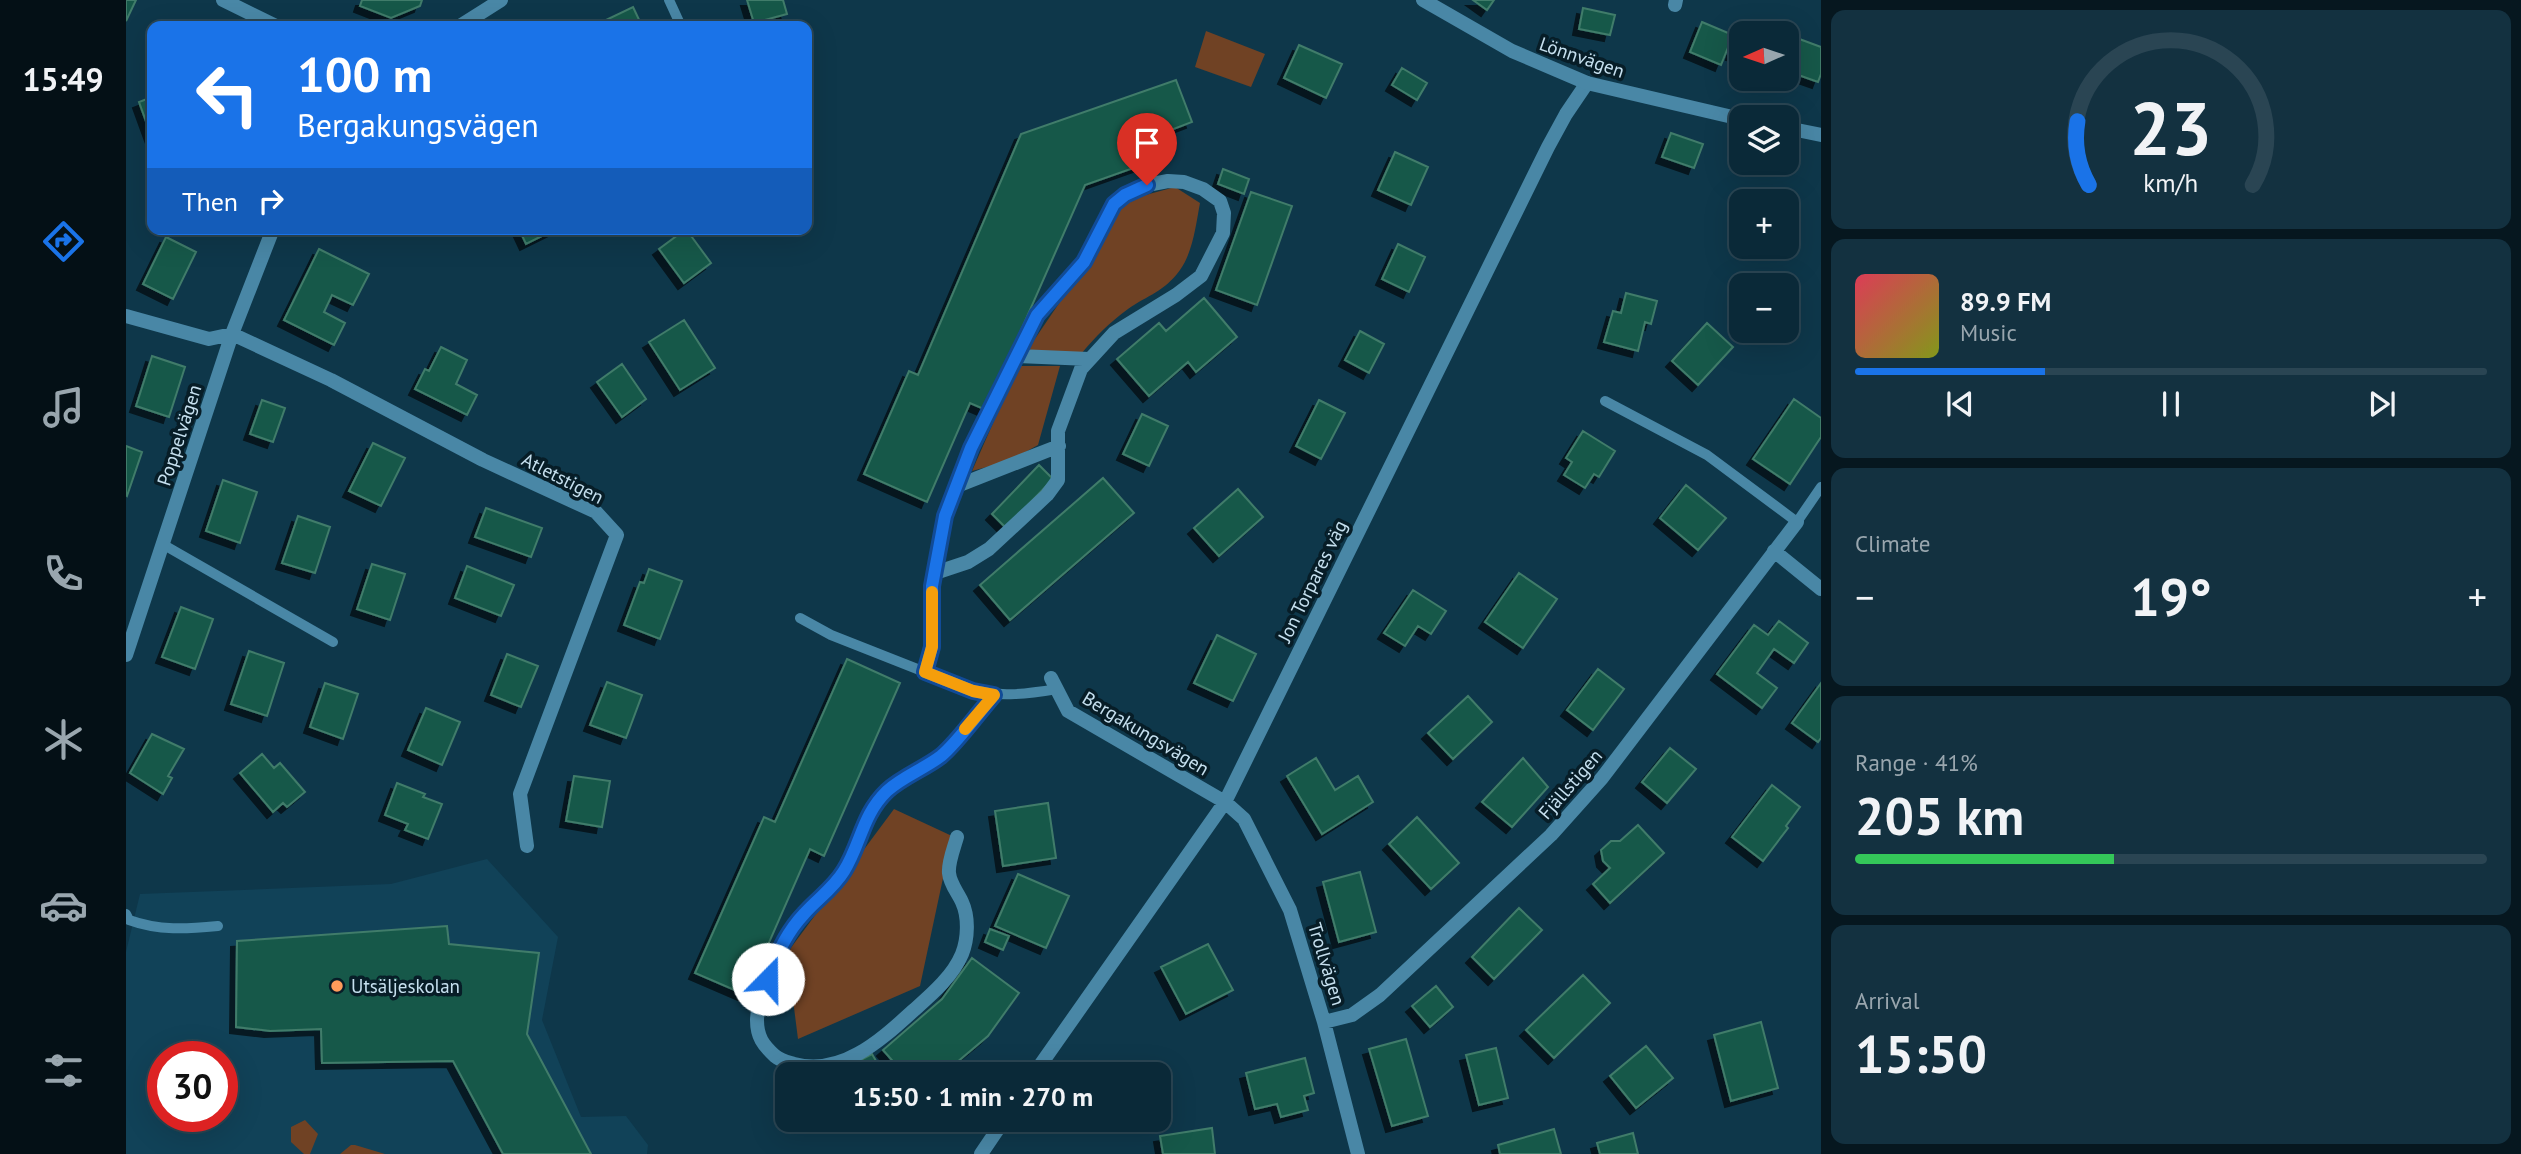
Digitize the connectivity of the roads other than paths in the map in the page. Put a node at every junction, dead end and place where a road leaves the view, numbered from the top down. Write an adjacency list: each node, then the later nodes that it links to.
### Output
1 (223, 0): 5 (street)
2 (501, 0): 6 (street)
3 (669, 0): 7 (lane)
4 (1423, 0): 8 (street, Lönnvägen)
5 (266, 21)
6 (468, 21)
7 (679, 21)
8 (1587, 83): 9 (street, Lönnvägen); 32 (street, Jon Torpares väg)
9 (1729, 116)
10 (1799, 130): 11 (street)
11 (1821, 135)
12 (271, 235): 14 (street, Poppelvägen)
13 (126, 316): 14 (street)
14 (232, 334): 22 (street, Poppelvägen); 34 (street, Atletstigen)
15 (1018, 356): 16 (street); 16 (street); 19 (street)
16 (1089, 359): 18 (street)
17 (1605, 401): 21 (lane)
18 (1059, 446): 19 (street); 24 (street)
19 (957, 486): 24 (street)
20 (1821, 486): 21 (lane, Fjällstigen)
21 (1797, 522): 23 (street, Fjällstigen)
22 (164, 545): 27 (lane); 28 (street, Poppelvägen)
23 (1774, 551): 25 (street); 37 (street, Fjällstigen)
24 (935, 573): 29 (street)
25 (1821, 589)
26 (800, 618): 29 (lane, Bergakungsvägen)
27 (334, 642)
28 (126, 654)
29 (925, 672): 31 (lane, Bergakungsvägen)
30 (1054, 683): 31 (lane, Bergakungsvägen); 32 (street, Bergakungsvägen)
31 (994, 695): 33 (street)
32 (1225, 802): 37 (street, Trollvägen); 38 (street, Jon Torpares väg)
33 (957, 837)
34 (527, 846)
35 (126, 914): 36 (lane)
36 (218, 926)
37 (1324, 1022): 41 (street, Trollvägen)
38 (1042, 1062)
39 (995, 1132): 40 (street)
40 (981, 1154)
41 (1357, 1154)

